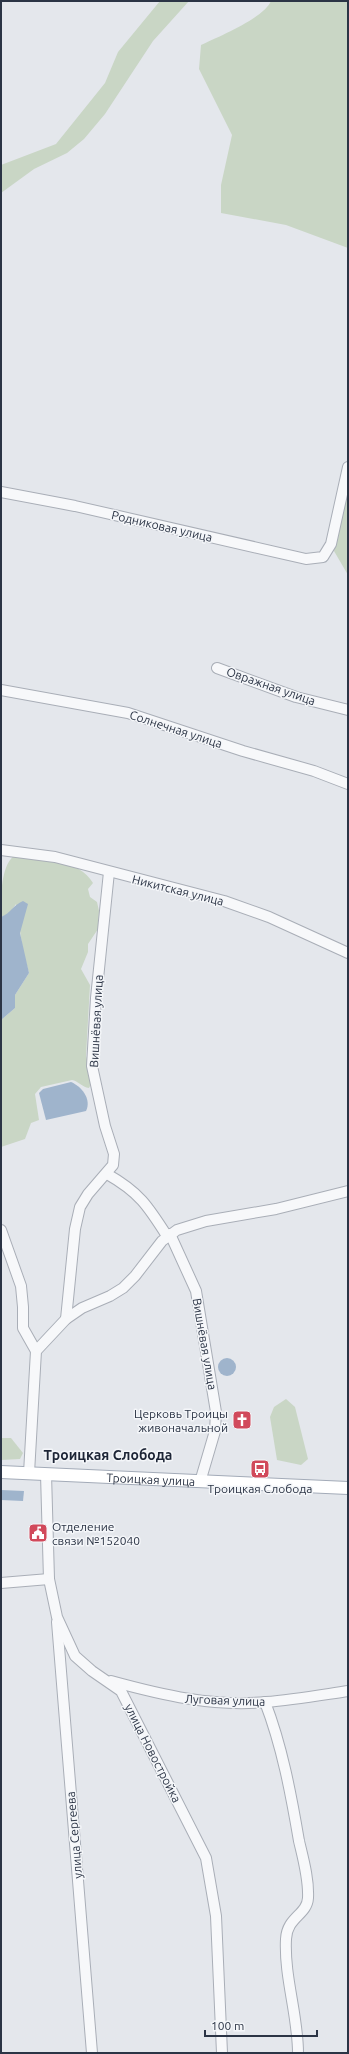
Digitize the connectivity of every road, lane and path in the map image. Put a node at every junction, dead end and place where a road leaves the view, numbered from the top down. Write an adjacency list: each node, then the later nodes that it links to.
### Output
1 (348, 467): 2 (street, Родниковая улица)
2 (1, 492)
3 (217, 668): 5 (street, Овражная улица)
4 (1, 690): 6 (street, Солнечная улица)
5 (348, 710)
6 (348, 784)
7 (1, 850): 8 (street, Никитская улица)
8 (109, 872): 9 (street, Никитская улица); 10 (street, Вишнёвая улица)
9 (348, 953)
10 (107, 1174): 13 (street, Вишнёвая улица); 14 (street)
11 (348, 1191): 13 (street)
12 (1, 1230): 15 (street)
13 (168, 1235): 14 (street); 19 (street, Вишнёвая улица)
14 (66, 1319): 15 (street)
15 (36, 1351): 17 (street)
16 (1, 1472): 17 (main road, Троицкая улица)
17 (29, 1473): 18 (main road, Троицкая улица)
18 (46, 1474): 19 (main road, Троицкая улица); 21 (street, улица Новостройка)
19 (200, 1482): 20 (main road, Троицкая улица)
20 (348, 1488)
21 (50, 1579): 22 (street); 23 (street, улица Новостройка)
22 (1, 1583)
23 (57, 1617): 24 (street, улица Новостройка); 27 (street, улица Сергеева)
24 (104, 1679): 26 (street, Луговая улица); 28 (street, улица Новостройка)
25 (348, 1691): 26 (street, Луговая улица)
26 (265, 1702): 29 (street)
27 (92, 2053)
28 (222, 2053)
29 (298, 2053)

